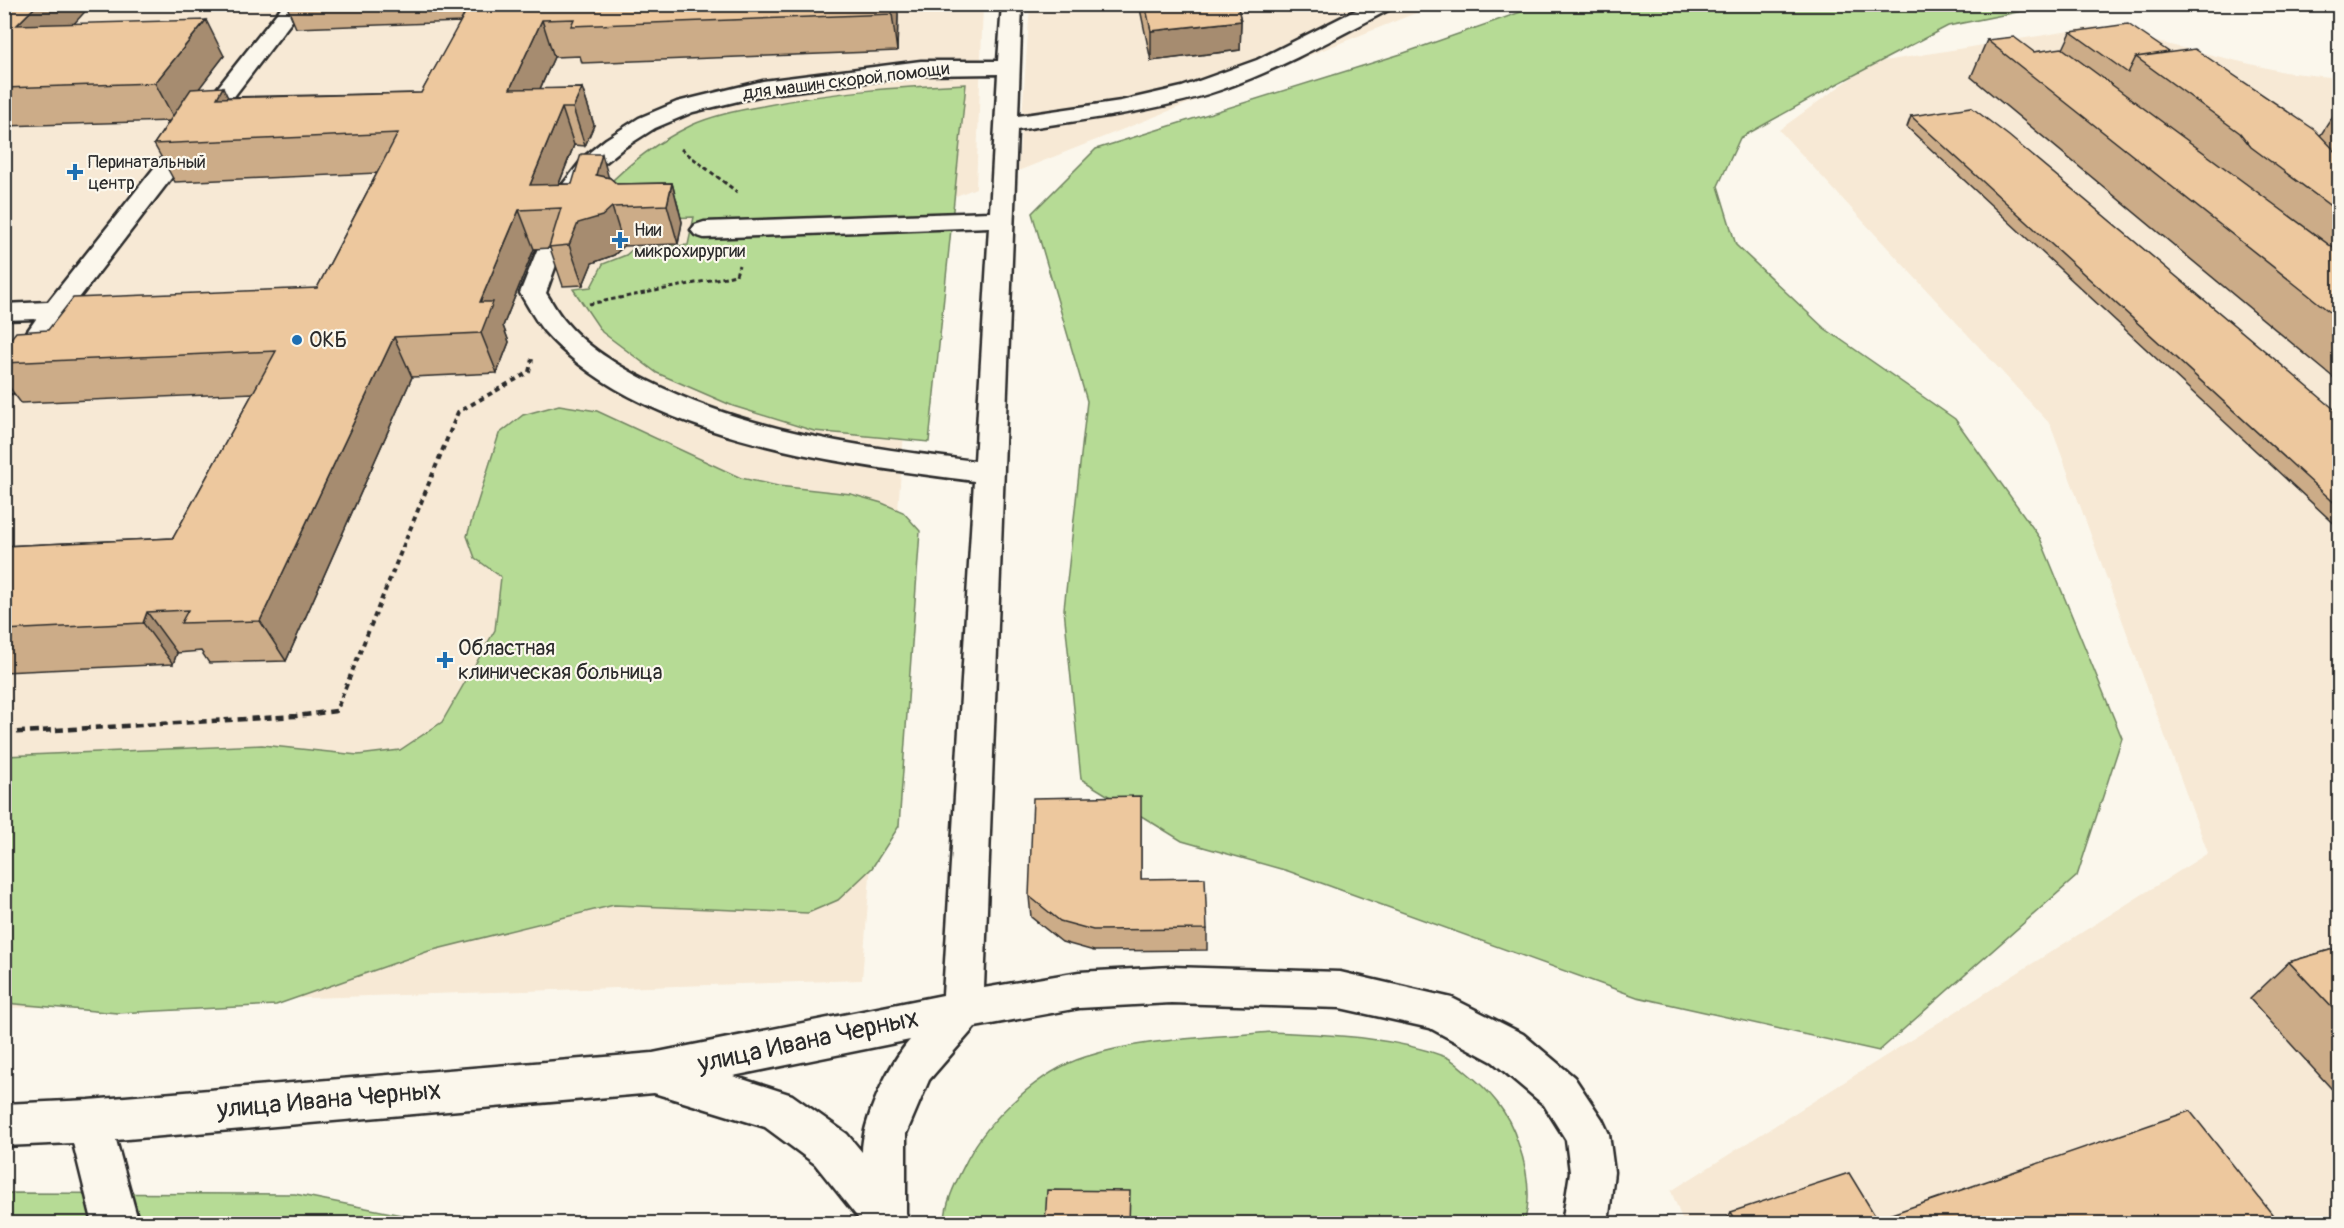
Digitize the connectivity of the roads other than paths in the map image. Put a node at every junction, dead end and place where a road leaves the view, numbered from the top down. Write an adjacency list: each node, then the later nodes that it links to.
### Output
1 (296, 4): 10 (street)
2 (1012, 4): 4 (street)
3 (1385, 4): 5 (street)
4 (1009, 67): 5 (street); 6 (street, для машин скорой помощи)
5 (1006, 125): 7 (street)
6 (561, 214)
7 (1001, 219): 8 (street); 13 (street)
8 (704, 230)
9 (549, 248): 13 (street)
10 (56, 310): 11 (street); 12 (street)
11 (4, 312)
12 (4, 386)
13 (989, 473): 14 (street)
14 (963, 1010): 15 (street, улица Ивана Черных); 18 (street); 20 (street, улица Ивана Черных)
15 (653, 1073): 16 (street, улица Ивана Черных); 18 (street, улица Ивана Черных)
16 (89, 1120): 17 (street, улица Ивана Черных); 19 (street)
17 (4, 1125)
18 (885, 1218)
19 (116, 1224)
20 (1585, 1224)

